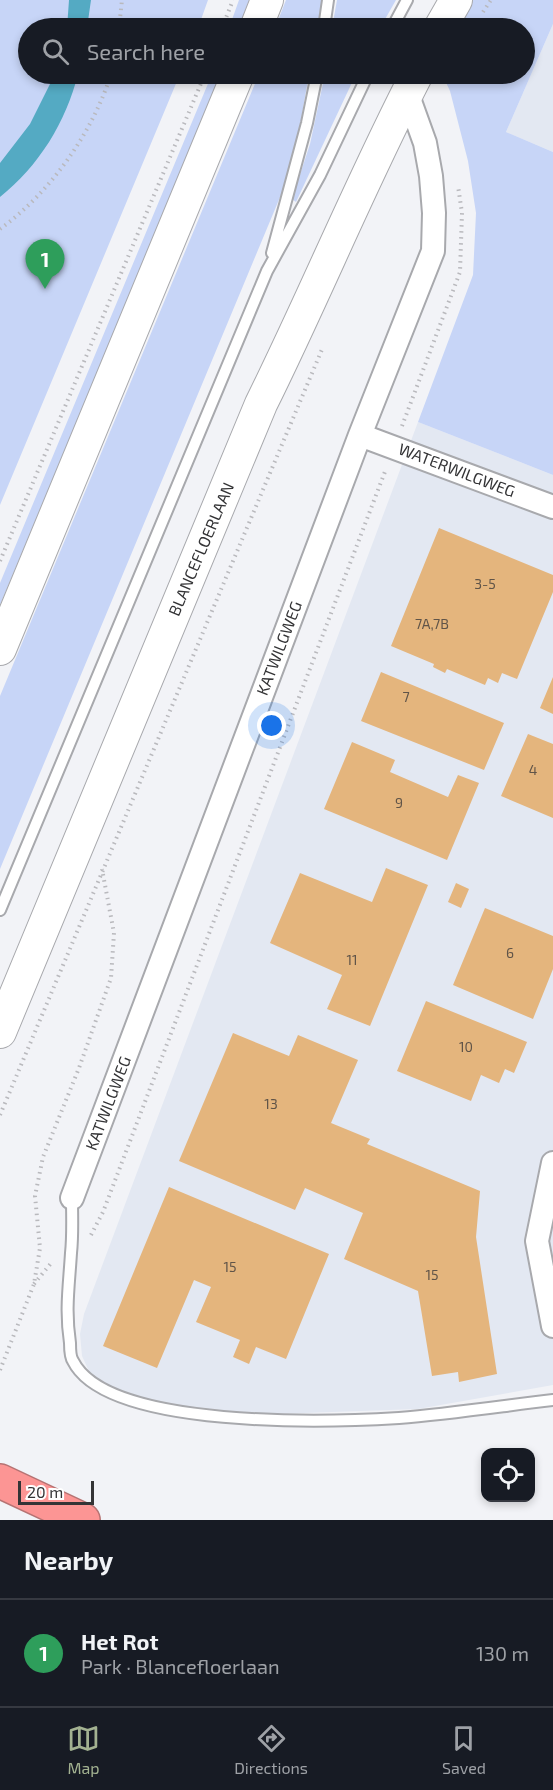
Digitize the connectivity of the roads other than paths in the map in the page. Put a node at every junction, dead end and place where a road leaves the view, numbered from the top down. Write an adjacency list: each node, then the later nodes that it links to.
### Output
1 (267, 0): 5 (main road)
2 (328, 0): 6 (lane)
3 (407, 0): 7 (lane)
4 (456, 0): 8 (main road)
5 (260, 18)
6 (325, 18)
7 (397, 18)
8 (446, 18)
9 (234, 84): 17 (main road)
10 (315, 84): 14 (lane)
11 (363, 84): 14 (lane)
12 (412, 84): 15 (street, KATWILGWEG)
13 (412, 84): 19 (main road, BLANCEFLOERLAAN)
14 (267, 271): 18 (lane)
15 (360, 435): 16 (street, WATERWILGWEG); 21 (street, KATWILGWEG)
16 (553, 507)
17 (0, 649)
18 (0, 910)
19 (0, 1032)
20 (553, 1163): 22 (street)
21 (72, 1198): 23 (lane)
22 (553, 1326)
23 (553, 1400)
24 (0, 1481): 25 (highway)
25 (83, 1520)

